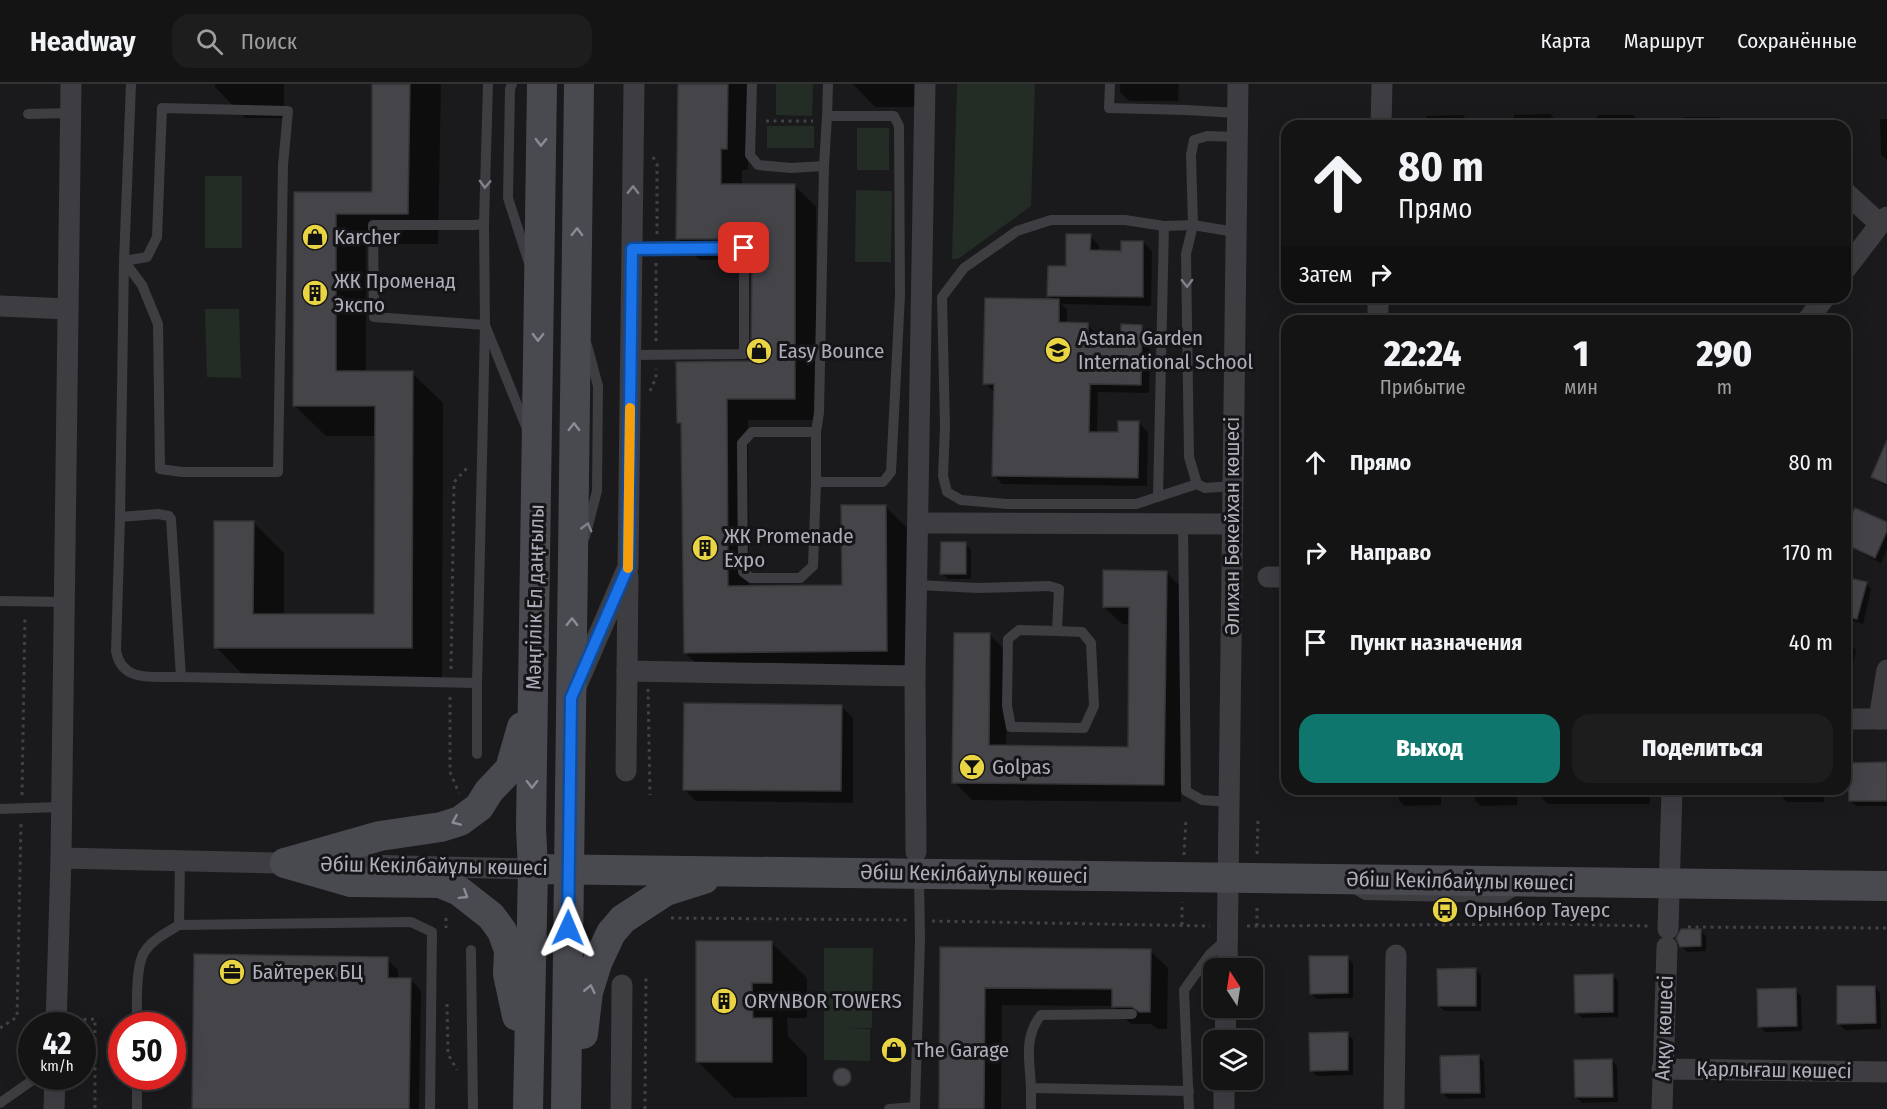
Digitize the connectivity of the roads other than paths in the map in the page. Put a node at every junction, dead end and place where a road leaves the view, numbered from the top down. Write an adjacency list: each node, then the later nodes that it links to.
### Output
1 (71, 84): 14 (street)
2 (131, 84): 28 (lane)
3 (488, 84): 23 (lane, one-way to 23)
4 (512, 84): 31 (lane)
5 (542, 84): 31 (main road, Мәңгілік Ел даңғылы, one-way to 31)
6 (579, 84): 58 (main road, Мәңгілік Ел даңғылы, one-way to 6)
7 (634, 84): 27 (street, one-way to 7)
8 (752, 84): 20 (lane)
9 (828, 84): 17 (lane)
10 (925, 84): 32 (street)
11 (1110, 84): 15 (lane)
12 (1238, 84): 15 (street, Әлихан Бөкейхан көшесі)
13 (1382, 84): 18 (street)
14 (71, 113): 16 (lane); 34 (street)
15 (1237, 113): 19 (street, Әлихан Бөкейхан көшесі)
16 (28, 114)
17 (827, 118): 20 (lane); 30 (lane)
18 (1382, 120)
19 (1237, 137): 24 (lane); 26 (street, Әлихан Бөкейхан көшесі)
20 (824, 166): 37 (lane)
21 (1851, 196): 22 (street)
22 (1883, 220): 29 (street)
23 (484, 223): 35 (lane); 35 (lane)
24 (1193, 225): 25 (lane); 26 (lane); 40 (lane, one-way to 40)
25 (1164, 226): 42 (lane); 42 (lane)
26 (1235, 232): 41 (street, Әлихан Бөкейхан көшесі)
27 (632, 249): 36 (street); 36 (lane)
28 (124, 261): 28 (lane); 43 (lane)
29 (1851, 262)
30 (900, 295): 32 (lane); 39 (lane)
31 (539, 296): 38 (main road, Мәңгілік Ел даңғылы, one-way to 38)
32 (922, 296): 44 (street)
33 (0, 306): 34 (street)
34 (68, 309): 50 (street)
35 (485, 325): 38 (lane); 56 (lane)
36 (631, 355): 47 (street)
37 (816, 432): 39 (lane); 39 (lane)
38 (537, 452): 57 (main road, Мәңгілік Ел даңғылы)
39 (816, 482)
40 (1197, 484): 41 (lane); 42 (lane)
41 (1231, 486): 46 (street, Әлихан Бөкейхан көшесі)
42 (1158, 497)
43 (120, 517): 55 (lane); 55 (lane)
44 (918, 523): 45 (street); 48 (street)
45 (1183, 524): 46 (street); 64 (lane)
46 (1232, 524): 64 (street, Әлихан Бөкейхан көшесі)
47 (628, 567): 53 (street); 58 (street)
48 (917, 585): 51 (lane); 54 (street)
49 (0, 602): 50 (lane)
50 (65, 602): 65 (street)
51 (1057, 631): 51 (lane)
52 (1887, 670): 60 (street)
53 (627, 671): 54 (street); 62 (street)
54 (915, 676): 70 (street)
55 (181, 677): 56 (lane)
56 (477, 683): 61 (lane)
57 (534, 685): 69 (main road, one-way to 69); 71 (main road, Мәңгілік Ел даңғылы, one-way to 71)
58 (571, 698): 72 (main road, Мәңгілік Ел даңғылы)
59 (1851, 719): 60 (street)
60 (1883, 719)
61 (477, 754)
62 (626, 771)
63 (1672, 795): 75 (street, Аққу көшесі)
64 (1230, 802): 74 (street, Әлихан Бөкейхан көшесі)
65 (60, 807): 66 (lane); 67 (street)
66 (0, 809)
67 (61, 858): 68 (street, Әбіш Кекілбайұлы көшесі); 83 (street)
68 (180, 861): 69 (street, Әбіш Кекілбайұлы көшесі); 77 (lane)
69 (285, 863): 71 (street, Әбіш Кекілбайұлы көшесі); 86 (main road, one-way to 86)
70 (917, 863): 73 (main road, Әбіш Кекілбайұлы көшесі); 74 (main road, Әбіш Кекілбайұлы көшесі); 96 (lane)
71 (533, 869): 72 (main road, Әбіш Кекілбайұлы көшесі); 86 (main road, Мәңгілік Ел даңғылы)
72 (569, 869): 73 (main road, Әбіш Кекілбайұлы көшесі); 102 (main road, Мәңгілік Ел даңғылы)
73 (727, 871): 103 (main road, one-way to 73)
74 (1228, 878): 75 (main road, Әбіш Кекілбайұлы көшесі); 78 (street, Әлихан Бөкейхан көшесі)
75 (1669, 883): 76 (main road, Әбіш Кекілбайұлы көшесі); 87 (street, Аққу көшесі)
76 (1887, 886)
77 (179, 925): 84 (lane); 99 (lane)
78 (1227, 932): 81 (street, Әлихан Бөкейхан көшесі); 94 (lane)
79 (471, 950): 100 (lane)
80 (1396, 955): 109 (street)
81 (1227, 958)
82 (622, 985): 104 (street)
83 (56, 1012)
84 (137, 1012)
85 (1132, 1014): 89 (lane)
86 (528, 1046): 101 (main road, Мәңгілік Ел даңғылы)
87 (1662, 1069): 88 (street, Қарлығаш көшесі); 110 (street, Аққу көшесі)
88 (1887, 1072)
89 (1031, 1088): 94 (lane); 106 (lane)
90 (18, 1090): 95 (lane)
91 (55, 1090): 97 (street)
92 (137, 1090): 98 (lane)
93 (1224, 1090): 108 (street)
94 (1189, 1091): 107 (lane)
95 (0, 1103)
96 (915, 1108): 105 (lane)
97 (54, 1109)
98 (137, 1109)
99 (430, 1109)
100 (473, 1109)
101 (528, 1109)
102 (566, 1109)
103 (575, 1109)
104 (621, 1109)
105 (889, 1109)
106 (1031, 1109)
107 (1189, 1109)
108 (1224, 1109)
109 (1394, 1109)
110 (1662, 1109)

